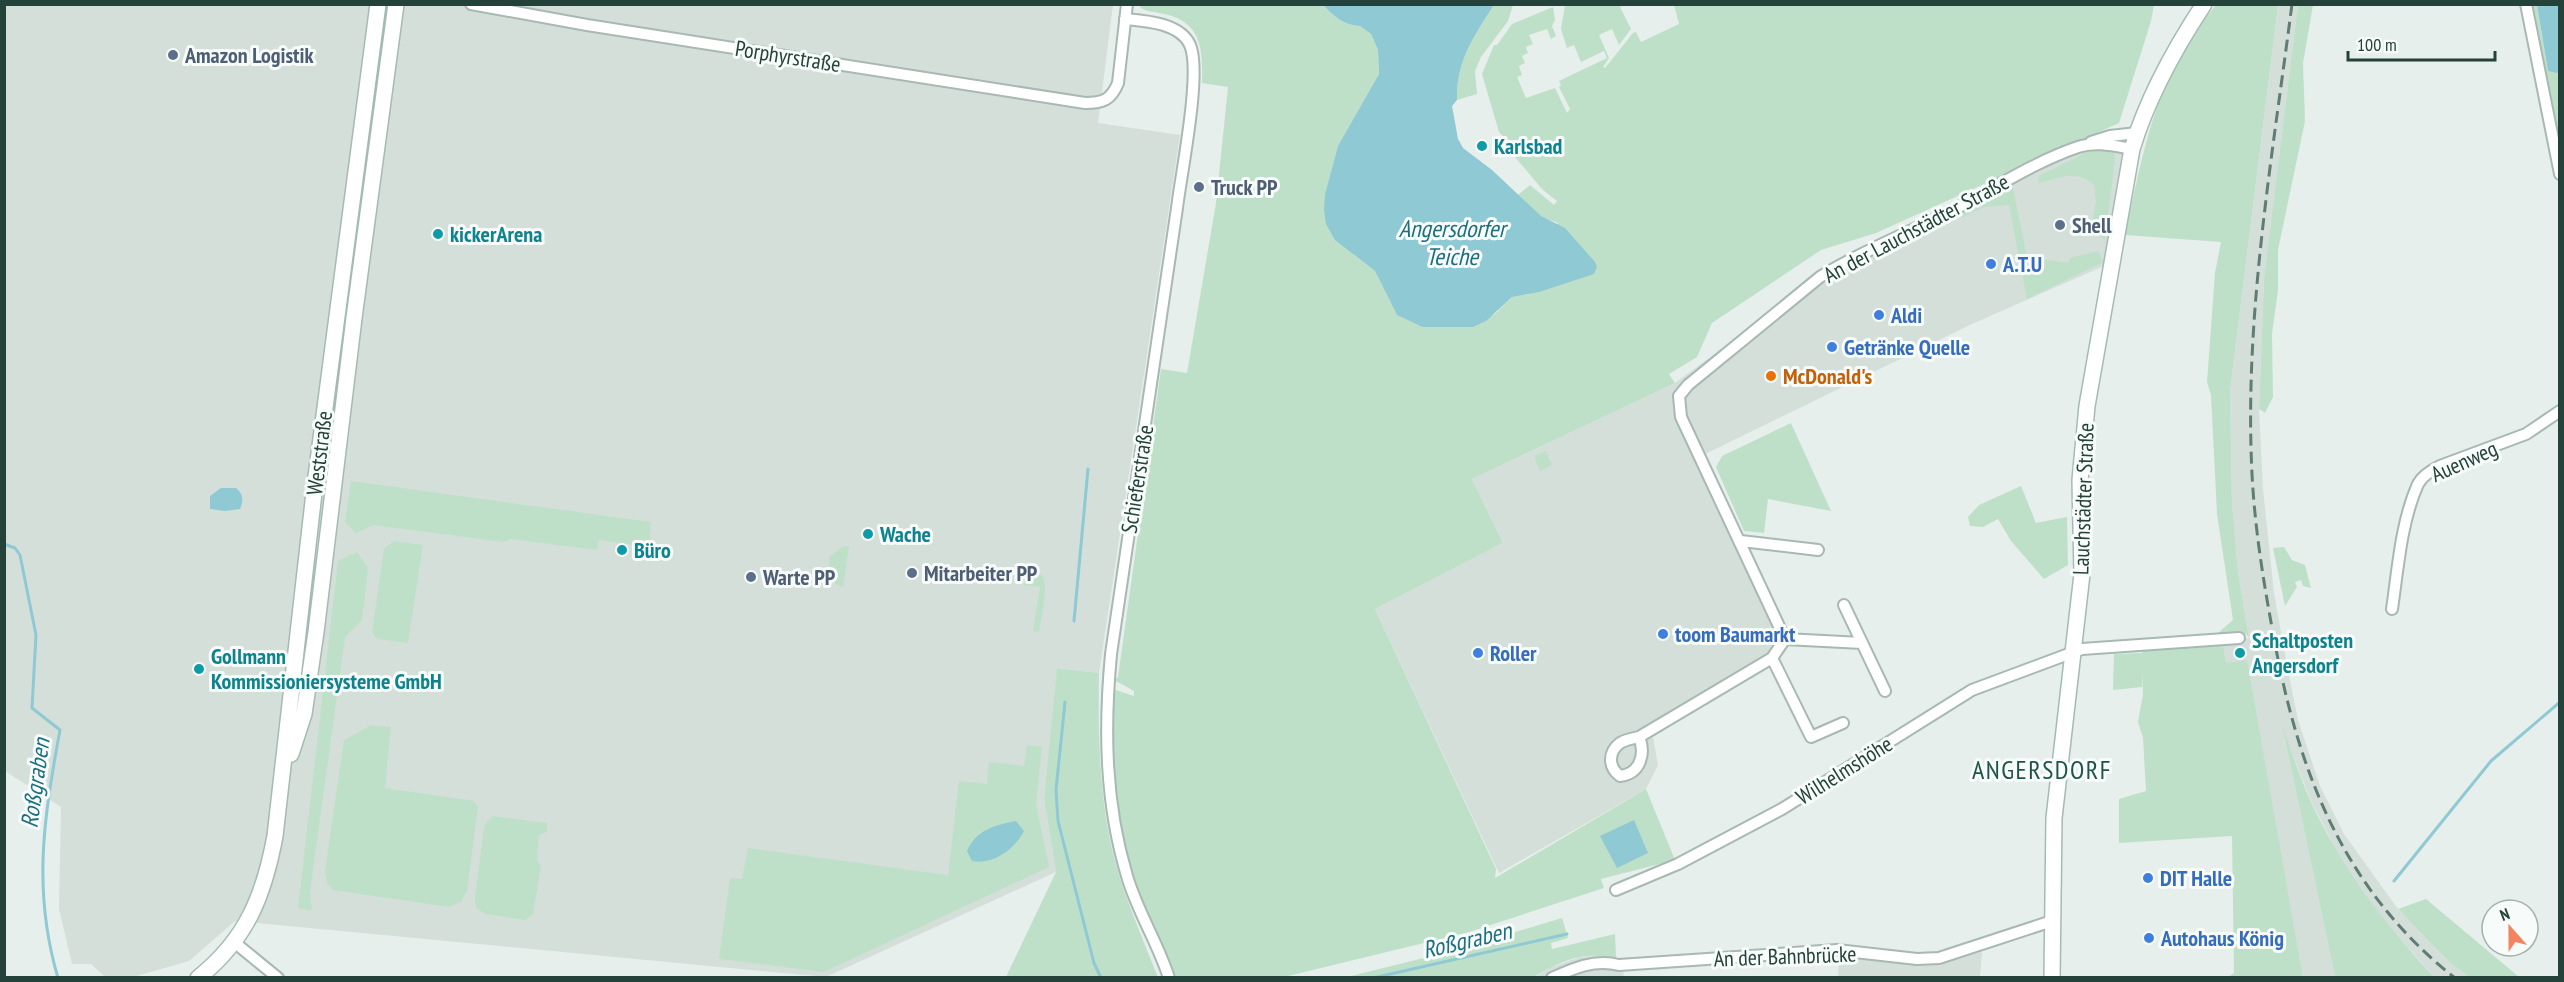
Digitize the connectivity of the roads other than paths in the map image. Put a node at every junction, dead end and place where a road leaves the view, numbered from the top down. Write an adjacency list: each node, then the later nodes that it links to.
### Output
1 (378, 4): 25 (main road, Weststraße)
2 (396, 4): 25 (main road)
3 (471, 4): 7 (street, Porphyrstraße)
4 (1127, 4): 7 (street)
5 (2204, 4): 8 (main road, Lauchstädter Straße)
6 (2526, 4): 11 (street)
7 (1125, 20): 31 (street, Schieferstraße)
8 (2137, 133): 9 (street); 10 (main road, Lauchstädter Straße)
9 (2079, 146): 10 (street, An der Lauchstädter Straße); 13 (street, An der Lauchstädter Straße)
10 (2132, 149): 20 (main road, Lauchstädter Straße)
11 (2559, 174)
12 (2559, 411): 16 (street, Auenweg)
13 (1742, 541): 14 (street); 18 (street, An der Lauchstädter Straße)
14 (1818, 550)
15 (1844, 605): 19 (street)
16 (2392, 609)
17 (2240, 638): 20 (street)
18 (1785, 639): 19 (street); 21 (street)
19 (1862, 643): 22 (street)
20 (2073, 652): 26 (street, Wilhelmshöhe); 27 (main road, Lauchstädter Straße)
21 (1772, 658): 23 (street); 24 (street)
22 (1885, 691)
23 (1843, 723)
24 (1639, 737)
25 (282, 783): 28 (main road, Weststraße)
26 (1616, 890)
27 (2052, 921): 32 (street, An der Bahnbrücke); 33 (main road, Lauchstädter Straße)
28 (234, 942): 29 (main road, Weststraße); 30 (street)
29 (198, 978)
30 (278, 978)
31 (1169, 978)
32 (1552, 978)
33 (2052, 978)

